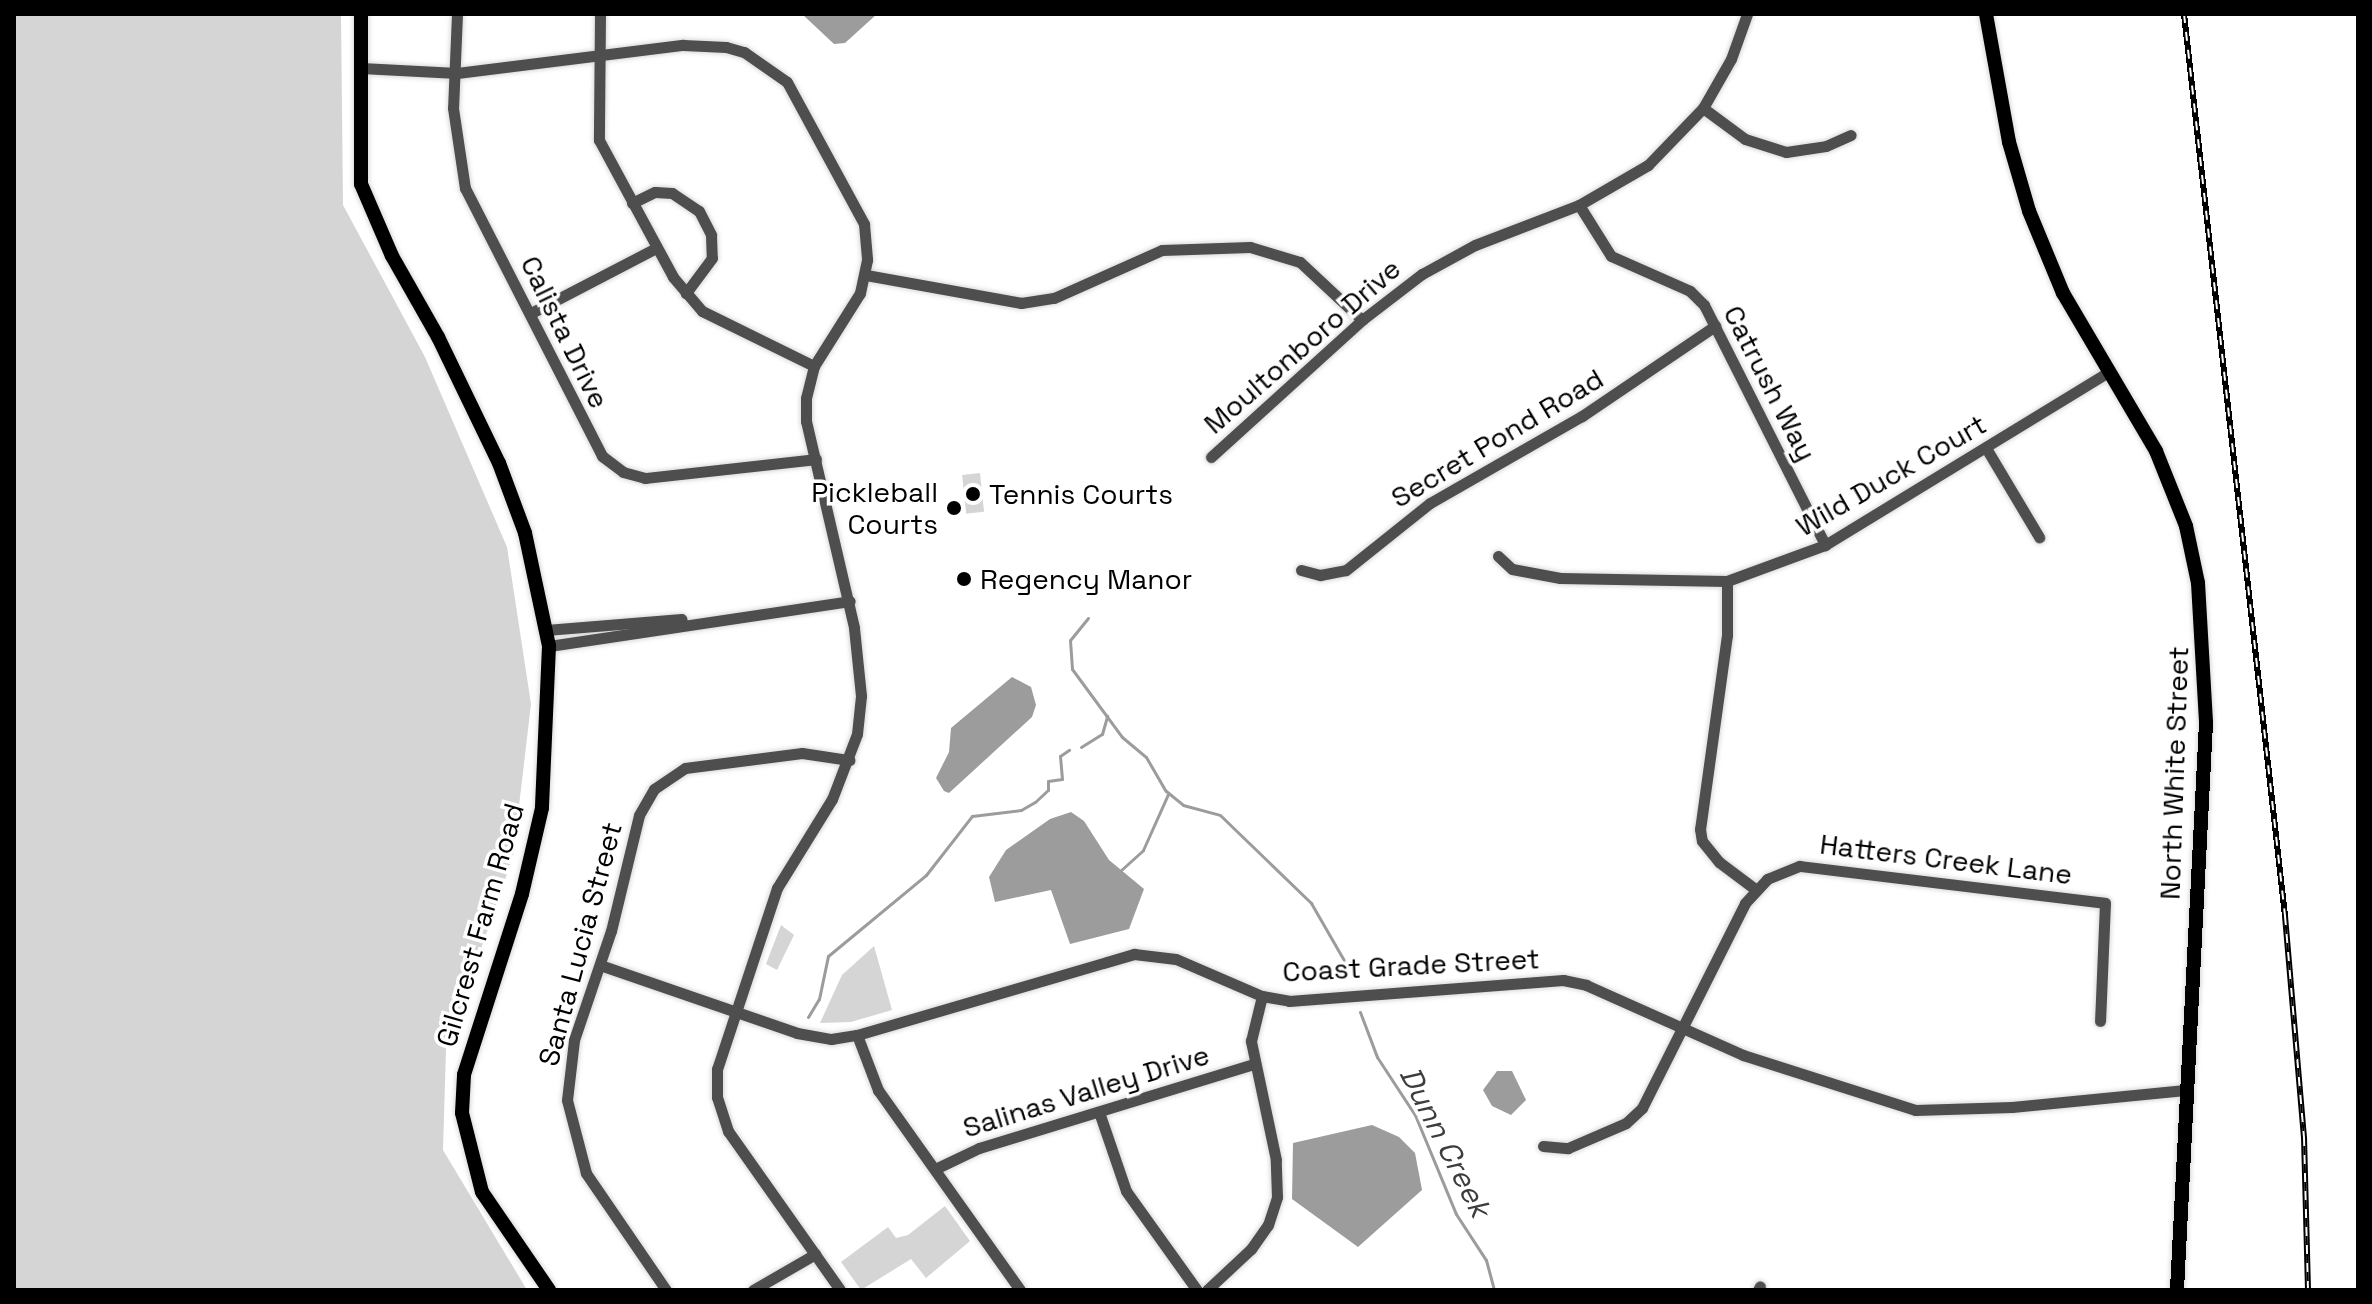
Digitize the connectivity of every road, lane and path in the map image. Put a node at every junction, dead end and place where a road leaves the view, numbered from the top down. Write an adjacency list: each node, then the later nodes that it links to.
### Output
1 (361, 14): 7 (main road, Gilcrest Farm Road)
2 (457, 14): 8 (street, Calista Drive)
3 (600, 14): 6 (street)
4 (1747, 14): 9 (street, Moultonboro Drive)
5 (1986, 14): 20 (main road, North White Street)
6 (599, 57): 8 (street); 11 (street); 14 (street)
7 (361, 68): 8 (street); 31 (main road, Gilcrest Farm Road)
8 (457, 73): 16 (street, Calista Drive)
9 (1703, 108): 10 (street); 12 (street, Moultonboro Drive)
10 (1851, 135)
11 (632, 203): 13 (street); 15 (street)
12 (1579, 205): 17 (street, Moultonboro Drive); 18 (street, Catrush Way)
13 (656, 248): 15 (street); 16 (street)
14 (866, 275): 17 (street); 19 (street)
15 (686, 293): 19 (street)
16 (533, 312): 23 (street, Calista Drive)
17 (1362, 320): 22 (street, Moultonboro Drive)
18 (1715, 326): 25 (street, Catrush Way); 27 (street, Secret Pond Road)
19 (814, 366): 23 (street)
20 (2108, 372): 21 (street, Wild Duck Court); 42 (main road, North White Street)
21 (1986, 448): 24 (street); 25 (street, Wild Duck Court)
22 (1211, 457)
23 (816, 459): 29 (street)
24 (2039, 537)
25 (1825, 545): 28 (street, Wild Duck Court)
26 (1498, 556): 28 (street, Wild Duck Court)
27 (1301, 570)
28 (1727, 581): 34 (street)
29 (850, 601): 30 (street); 33 (street)
30 (691, 621): 31 (street); 32 (street)
31 (546, 630): 32 (main road, Gilcrest Farm Road)
32 (549, 646): 47 (main road, Gilcrest Farm Road)
33 (849, 760): 35 (street, Santa Lucia Street); 37 (street)
34 (1755, 889): 38 (street, Hatters Creek Lane); 39 (street, Hatters Creek Lane)
35 (600, 965): 37 (street, Coast Grade Street); 48 (street, Santa Lucia Street)
36 (1262, 996): 39 (street, Coast Grade Street); 40 (street, Coast Grade Street); 41 (street)
37 (735, 1011): 40 (street, Coast Grade Street); 46 (street)
38 (2100, 1021)
39 (1682, 1030): 42 (street, Coast Grade Street); 44 (street, Hatters Creek Lane)
40 (857, 1035): 45 (street)
41 (1254, 1064): 43 (street, Salinas Valley Drive); 53 (street)
42 (2185, 1090): 54 (main road, North White Street)
43 (1099, 1112): 45 (street, Salinas Valley Drive); 52 (street)
44 (1543, 1146)
45 (935, 1169): 51 (street)
46 (815, 1254): 49 (street); 50 (street)
47 (549, 1290)
48 (666, 1290)
49 (753, 1290)
50 (840, 1290)
51 (1020, 1290)
52 (1197, 1290)
53 (1207, 1290)
54 (2177, 1290)

